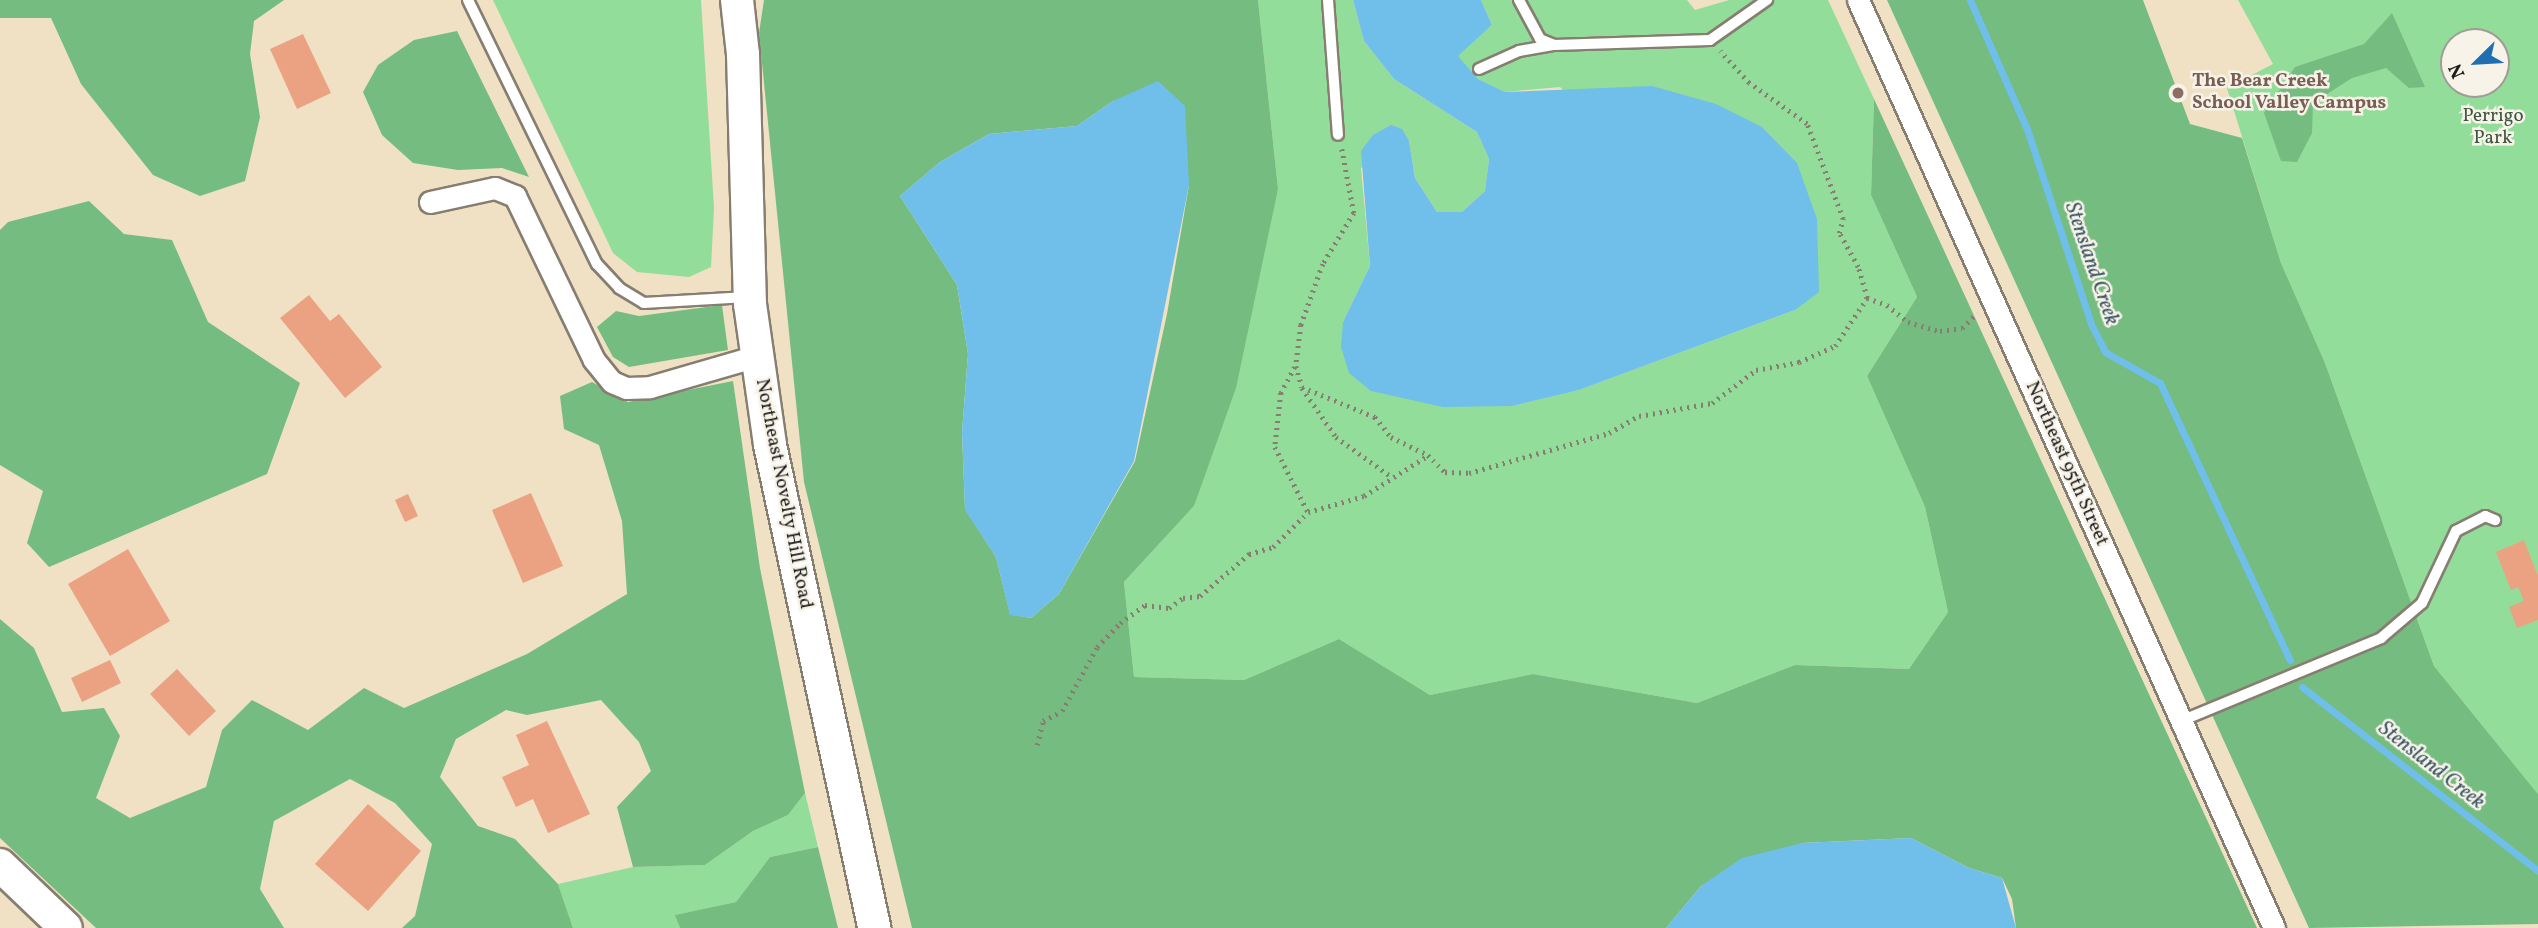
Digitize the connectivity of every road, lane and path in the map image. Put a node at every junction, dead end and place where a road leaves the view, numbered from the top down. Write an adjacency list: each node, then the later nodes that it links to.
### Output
1 (468, 0): 14 (lane)
2 (737, 0): 10 (main road, Northeast Novelty Hill Road)
3 (747, 0): 10 (main road, Northeast Novelty Hill Road)
4 (1328, 0): 12 (lane)
5 (1519, 0): 9 (lane)
6 (1767, 0): 8 (lane)
7 (1857, 0): 16 (street, Northeast 95th Street)
8 (1710, 40): 9 (lane); 15 (path)
9 (1554, 45): 11 (lane)
10 (743, 54): 14 (main road, Northeast Novelty Hill Road)
11 (1479, 69)
12 (1338, 135): 18 (path)
13 (430, 202): 17 (street)
14 (750, 297): 17 (main road, Northeast Novelty Hill Road)
15 (1867, 298): 16 (path); 20 (path)
16 (1991, 298): 24 (street, Northeast 95th Street)
17 (757, 356): 28 (main road, Northeast Novelty Hill Road)
18 (1296, 366): 19 (path); 22 (path)
19 (1302, 387): 20 (path); 21 (path)
20 (1428, 455): 21 (path)
21 (1393, 478): 22 (path)
22 (1308, 512): 25 (path)
23 (2495, 520): 24 (lane)
24 (2181, 721): 29 (street, Northeast 95th Street)
25 (1037, 745)
26 (0, 865): 27 (main road)
27 (66, 928)
28 (874, 928)
29 (2274, 928)

